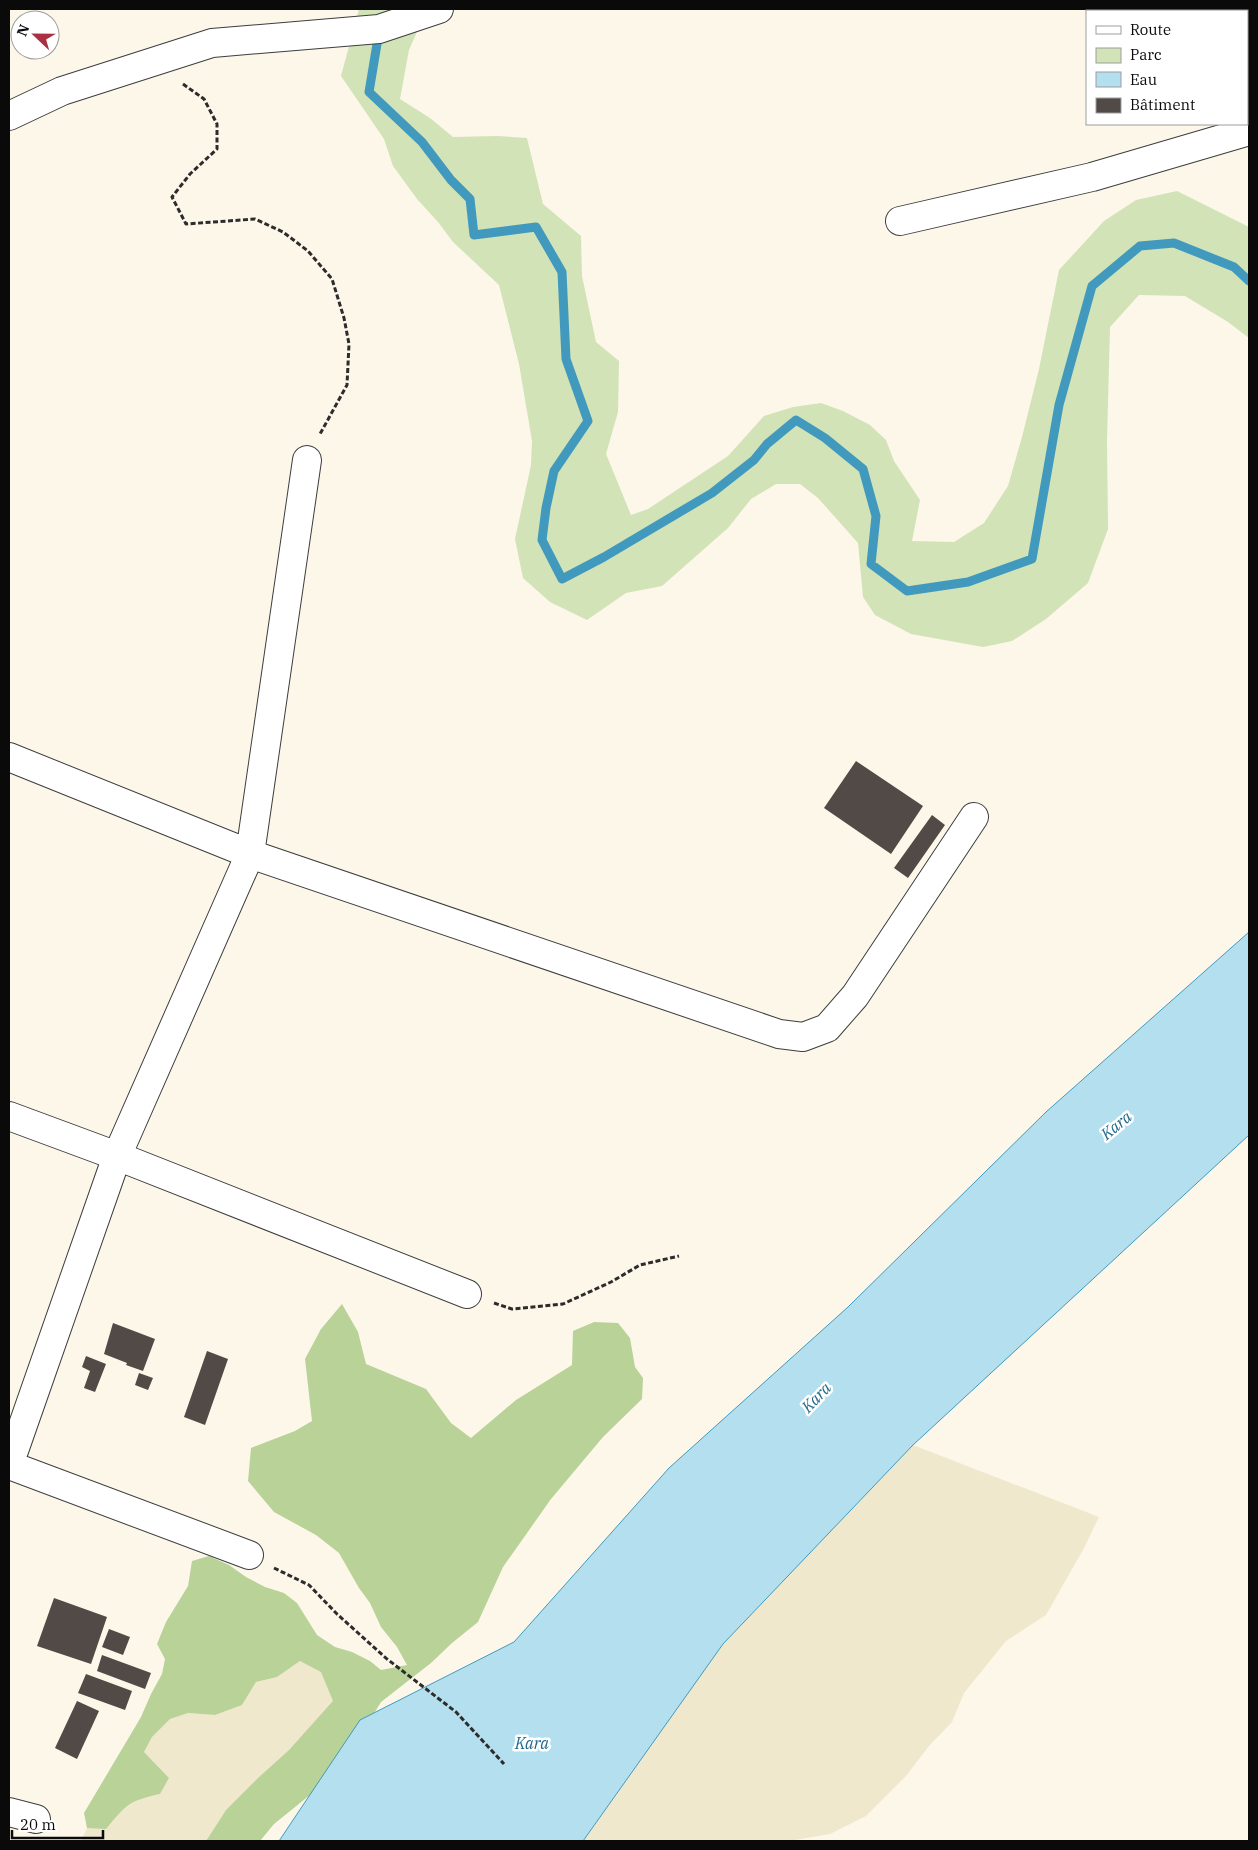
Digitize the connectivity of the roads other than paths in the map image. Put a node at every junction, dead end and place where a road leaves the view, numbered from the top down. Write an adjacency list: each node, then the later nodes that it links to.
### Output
1 (439, 9): 2 (street)
2 (9, 116)
3 (1249, 131): 4 (street)
4 (900, 222)
5 (307, 460): 8 (street)
6 (9, 757): 8 (street)
7 (974, 817): 8 (street)
8 (250, 854): 10 (street)
9 (9, 1116): 10 (street)
10 (117, 1156): 11 (street); 12 (street)
11 (468, 1294)
12 (9, 1465): 13 (street)
13 (249, 1555)
14 (9, 1812): 15 (street)
15 (36, 1819)

